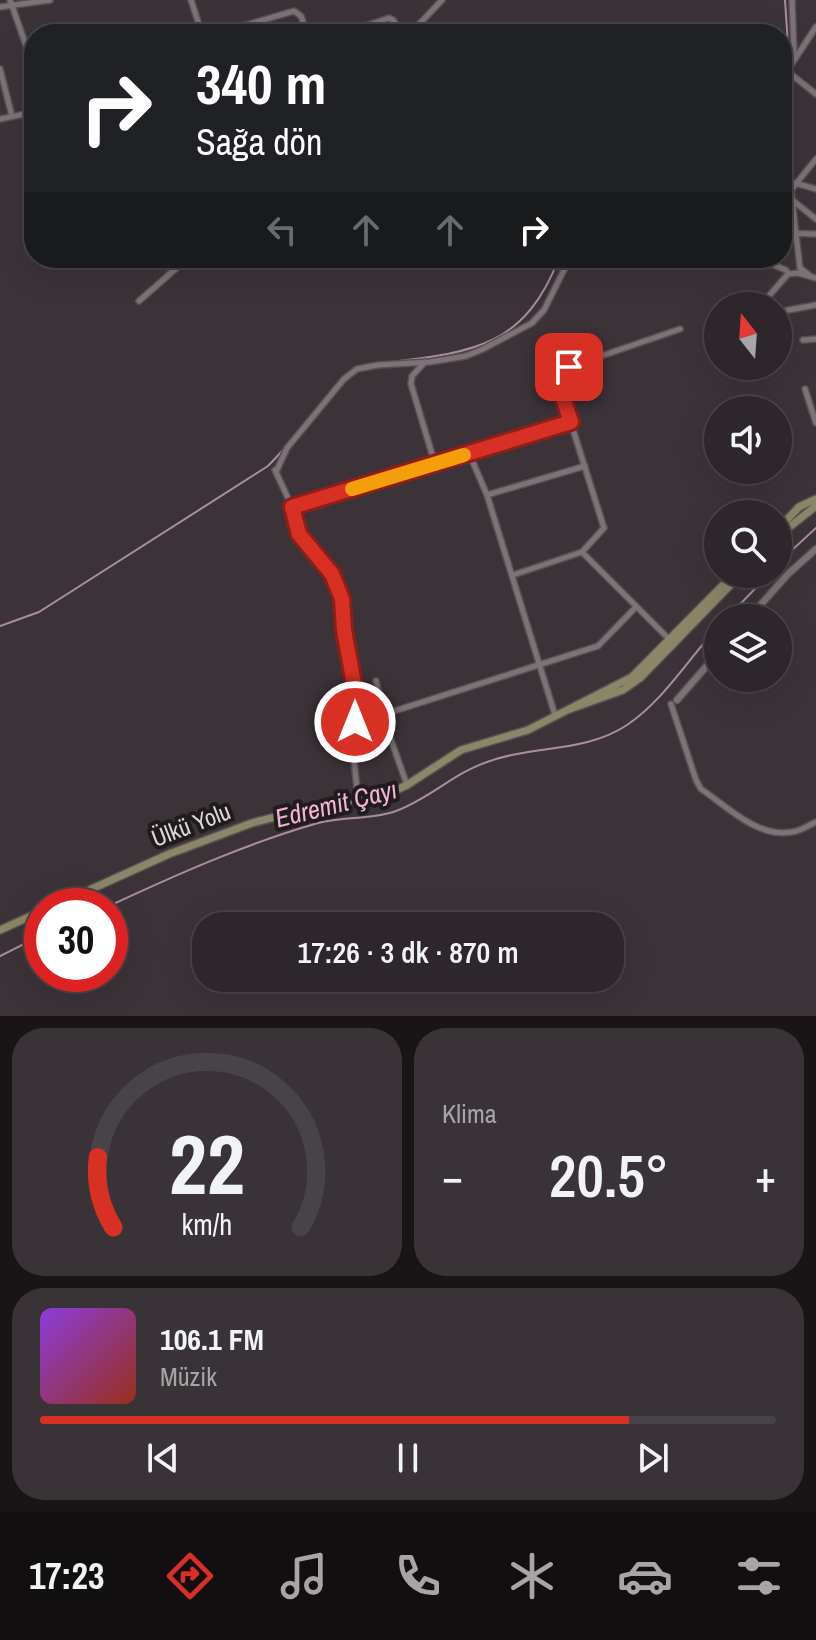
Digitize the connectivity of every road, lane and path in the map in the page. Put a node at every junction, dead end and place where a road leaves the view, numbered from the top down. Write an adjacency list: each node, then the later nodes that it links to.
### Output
1 (50, 0): 5 (street)
2 (191, 0): 7 (street)
3 (442, 0): 12 (street)
4 (792, 0): 15 (street)
5 (11, 2): 6 (street); 14 (street)
6 (0, 7)
7 (199, 24)
8 (248, 24): 9 (street)
9 (304, 24)
10 (371, 24): 11 (street)
11 (396, 24)
12 (419, 24)
13 (816, 27): 16 (street)
14 (24, 39)
15 (792, 56)
16 (792, 63)
17 (0, 69): 21 (street)
18 (792, 75): 19 (street)
19 (816, 94)
20 (24, 114): 21 (street)
21 (12, 116): 22 (street)
22 (0, 119)
23 (816, 159): 24 (street)
24 (795, 183): 25 (street); 26 (street)
25 (792, 188)
26 (816, 189)
27 (792, 201): 29 (street)
28 (792, 205): 31 (street)
29 (816, 219)
30 (792, 232): 31 (street)
31 (797, 232): 32 (street); 37 (street)
32 (816, 234)
33 (177, 268): 39 (street)
34 (565, 268): 45 (street)
35 (781, 268): 36 (street)
36 (788, 274): 37 (street); 38 (street)
37 (813, 277)
38 (772, 292)
39 (139, 301)
40 (816, 305): 41 (street)
41 (792, 309)
42 (680, 329): 47 (street)
43 (816, 339): 44 (street)
44 (803, 340)
45 (426, 362): 50 (street); 55 (street)
46 (805, 389): 48 (street)
47 (571, 422): 49 (street); 51 (street)
48 (816, 423)
49 (469, 453): 50 (street); 52 (street)
50 (435, 464): 55 (street)
51 (585, 466): 52 (street); 59 (street)
52 (487, 495): 60 (street)
53 (816, 499): 56 (main road)
54 (816, 506): 57 (main road)
55 (292, 507): 73 (street)
56 (792, 514)
57 (792, 525)
58 (816, 549): 63 (street)
59 (582, 552): 60 (street); 64 (street)
60 (513, 575): 66 (street)
61 (721, 588): 65 (main road, Ülkü Yolu)
62 (727, 588): 65 (main road, Ülkü Yolu)
63 (761, 604)
64 (636, 607): 65 (street); 66 (street)
65 (672, 642): 71 (main road, Ülkü Yolu)
66 (540, 664): 70 (street); 71 (street)
67 (704, 669): 69 (street)
68 (376, 681): 70 (street)
69 (674, 702): 74 (street)
70 (385, 714): 72 (street)
71 (555, 715): 72 (main road, Ülkü Yolu)
72 (407, 785): 73 (main road, Ülkü Yolu)
73 (358, 799): 75 (main road, Ülkü Yolu)
74 (816, 822)
75 (94, 888)
76 (24, 919): 77 (main road)
77 (0, 930)

